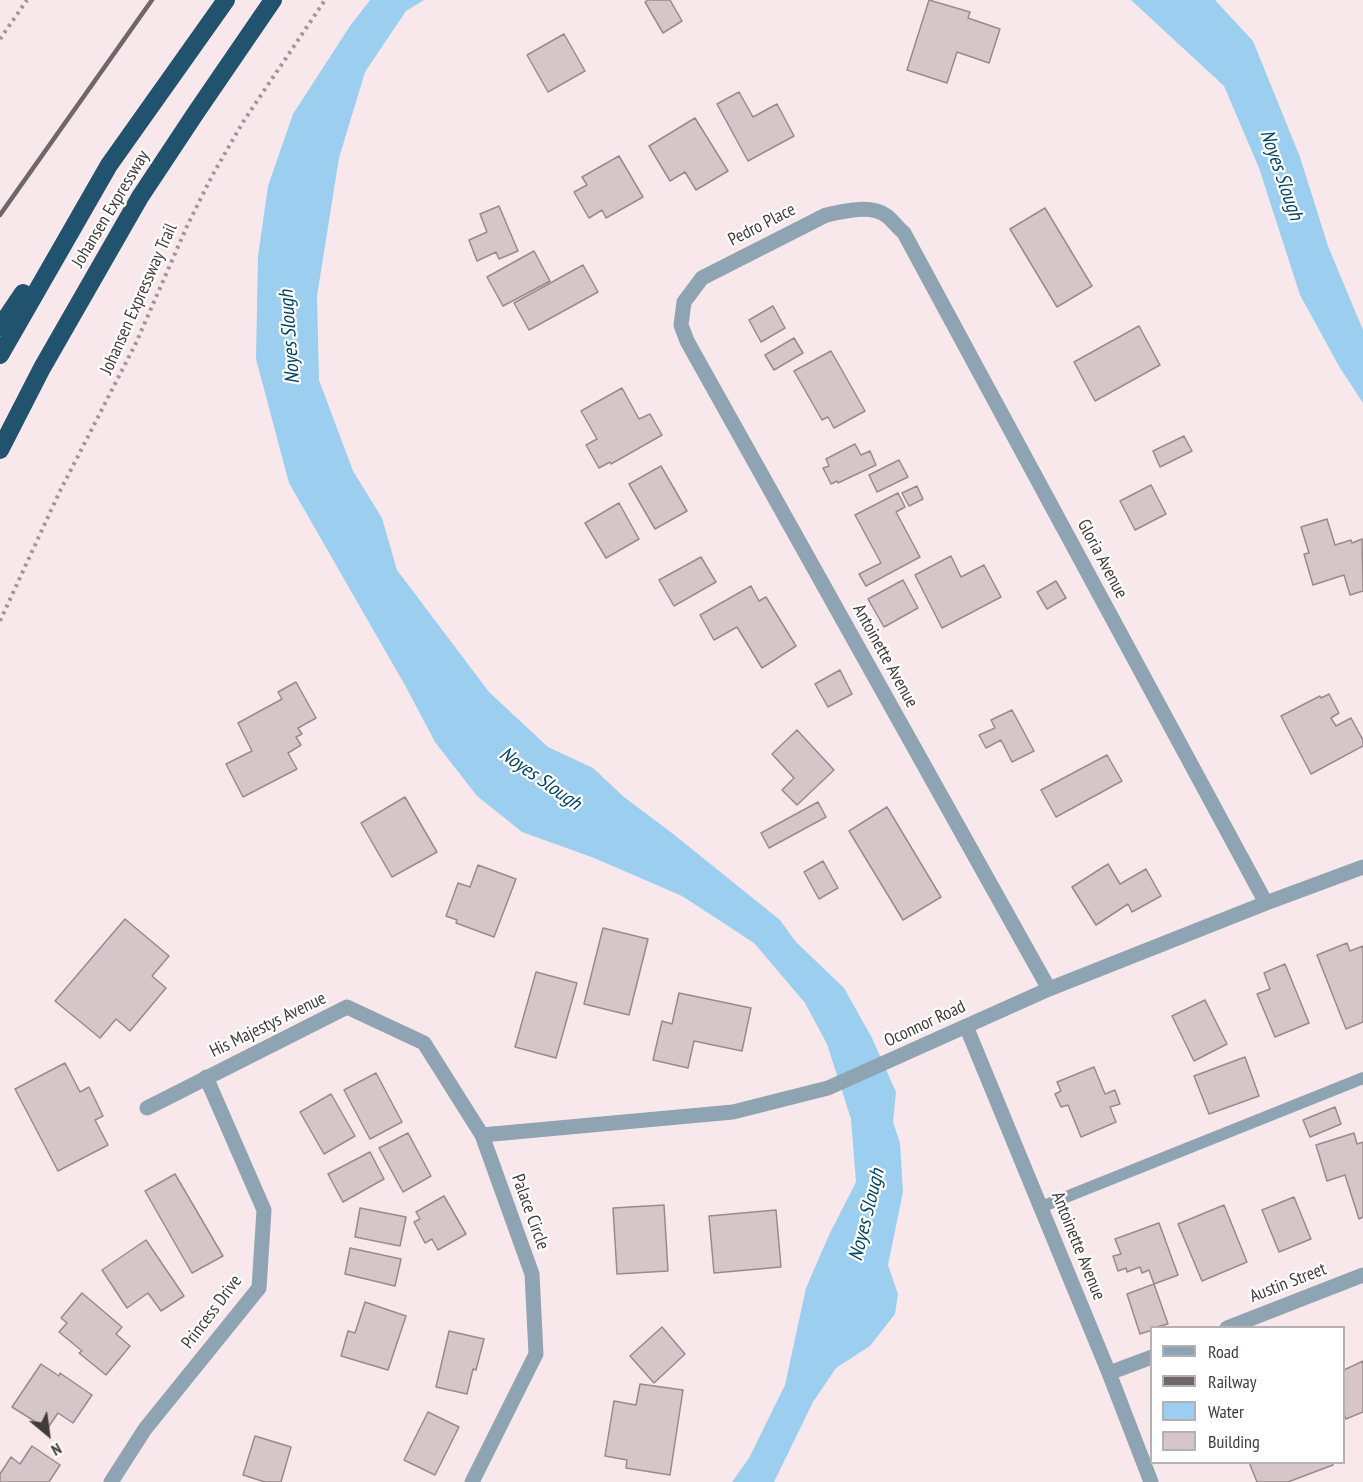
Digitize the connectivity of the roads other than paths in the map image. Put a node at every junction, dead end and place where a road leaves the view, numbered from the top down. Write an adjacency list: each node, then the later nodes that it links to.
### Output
1 (226, 0): 3 (highway, Johansen Expressway)
2 (273, 0): 8 (highway, Johansen Expressway)
3 (109, 165): 5 (highway); 7 (highway, Johansen Expressway)
4 (904, 233): 6 (street, Pedro Place); 12 (street, Gloria Avenue)
5 (0, 327)
6 (687, 341): 13 (street, Antoinette Avenue)
7 (0, 355)
8 (17, 415): 9 (highway, Johansen Expressway); 10 (highway)
9 (0, 450)
10 (0, 465)
11 (1363, 867): 12 (street, Oconnor Road)
12 (1266, 903): 13 (street, Oconnor Road)
13 (1049, 989): 15 (street, Oconnor Road)
14 (347, 1007): 16 (street, His Majestys Avenue); 19 (street, Palace Circle)
15 (966, 1026): 19 (street, Oconnor Road); 20 (street, Antoinette Avenue)
16 (206, 1077): 18 (street, His Majestys Avenue); 25 (street, Princess Drive)
17 (1363, 1078): 20 (lane)
18 (147, 1108)
19 (482, 1135): 26 (street, Palace Circle)
20 (1041, 1207): 24 (street, Antoinette Avenue)
21 (1363, 1275): 22 (street, Austin Street)
22 (1232, 1326)
23 (1150, 1358): 24 (street)
24 (1109, 1373): 27 (street, Antoinette Avenue)
25 (111, 1482)
26 (472, 1482)
27 (1151, 1482)

